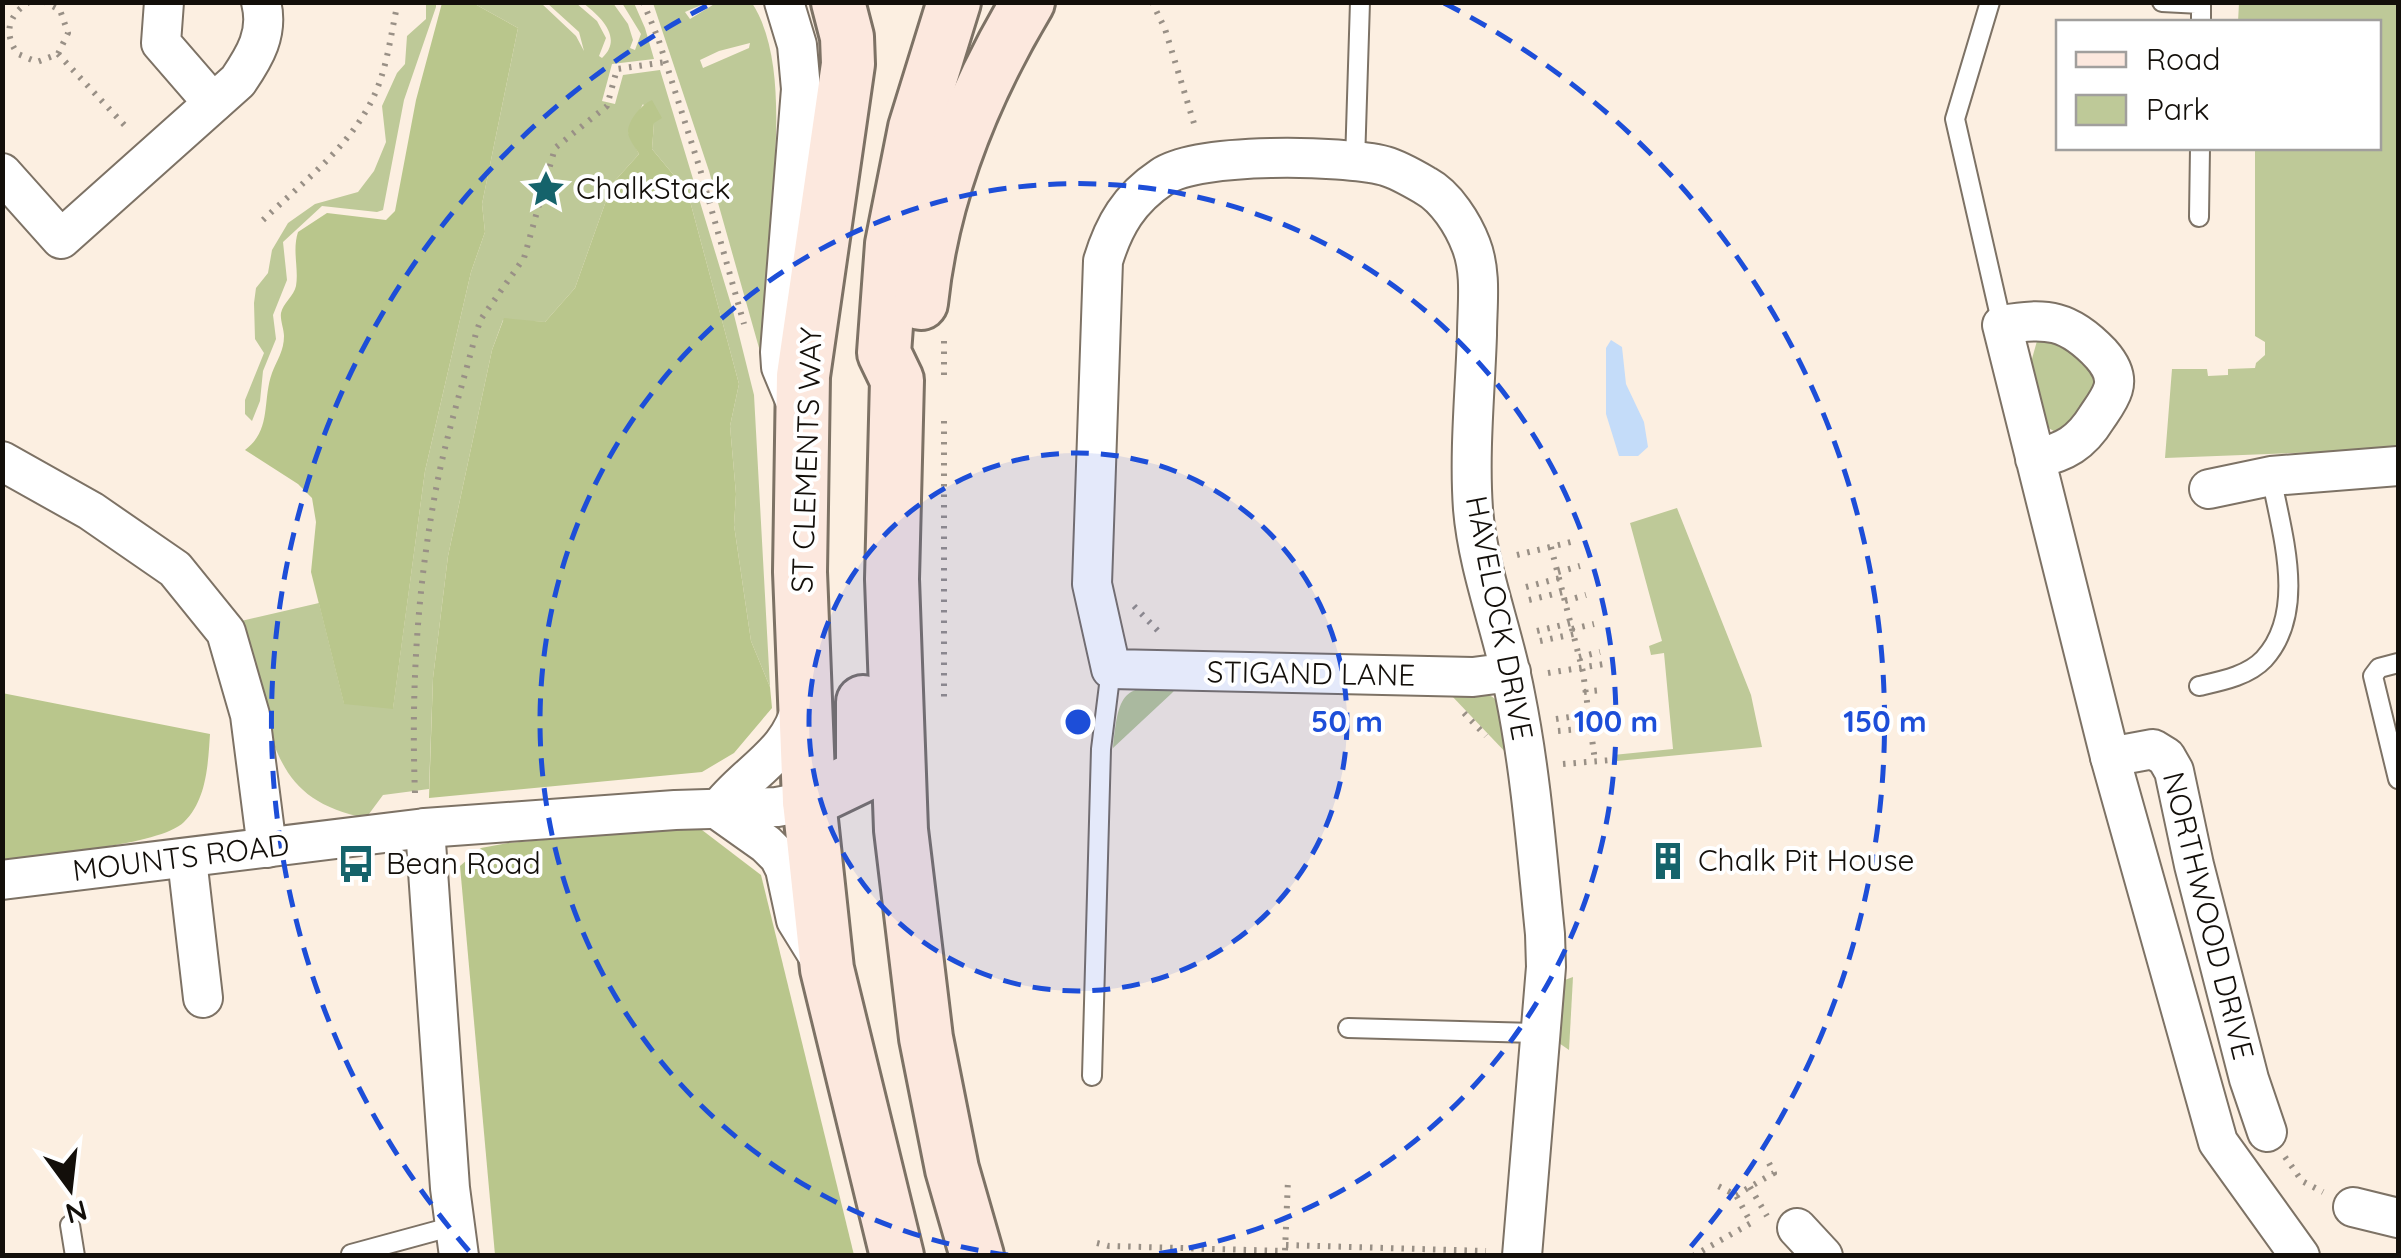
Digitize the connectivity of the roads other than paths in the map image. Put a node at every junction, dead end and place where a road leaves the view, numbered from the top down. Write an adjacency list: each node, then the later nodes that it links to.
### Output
1 (164, 2): 11 (street)
2 (260, 2): 11 (street)
3 (784, 2): 18 (street)
4 (838, 2): 18 (main road, ST CLEMENTS WAY)
5 (954, 2): 17 (main road)
6 (1028, 2): 17 (main road)
7 (1360, 2): 13 (lane)
8 (1990, 2): 16 (lane)
9 (2162, 2): 10 (lane)
10 (2201, 20)
11 (213, 103): 14 (street)
12 (2200, 150): 15 (lane)
13 (1355, 162): 26 (street, HAVELOCK DRIVE); 27 (street, HAVELOCK DRIVE)
14 (2, 172)
15 (2199, 217)
16 (2002, 326): 19 (street); 19 (street)
17 (920, 385): 24 (main road)
18 (803, 418): 28 (main road, ST CLEMENTS WAY)
19 (2035, 459): 30 (street)
20 (2, 462): 35 (street)
21 (2398, 466): 22 (street)
22 (2271, 476): 23 (street); 29 (lane)
23 (2209, 489)
24 (892, 579): 32 (main road); 52 (main road)
25 (2398, 663): 31 (lane)
26 (1111, 670): 27 (street, STIGAND LANE); 42 (lane)
27 (1529, 673): 41 (street, HAVELOCK DRIVE)
28 (805, 685): 32 (main road, ST CLEMENTS WAY); 33 (street)
29 (2199, 686)
30 (2110, 757): 43 (street, NORTHWOOD DRIVE); 53 (street)
31 (2398, 779)
32 (809, 801): 33 (street, MOUNTS ROAD); 38 (main road, ST CLEMENTS WAY)
33 (718, 810): 34 (street, MOUNTS ROAD); 38 (street)
34 (421, 829): 35 (street, MOUNTS ROAD); 47 (street)
35 (267, 848): 36 (street, MOUNTS ROAD)
36 (186, 859): 37 (street, MOUNTS ROAD); 39 (street)
37 (2, 880)
38 (827, 969): 51 (main road, ST CLEMENTS WAY)
39 (203, 998)
40 (1348, 1028): 41 (lane)
41 (1540, 1034): 48 (street, HAVELOCK DRIVE)
42 (1092, 1076)
43 (2267, 1132)
44 (2354, 1207): 45 (street)
45 (2398, 1218)
46 (70, 1225): 50 (lane)
47 (456, 1241): 49 (lane)
48 (1496, 1251)
49 (351, 1254)
50 (76, 1256)
51 (897, 1256)
52 (977, 1256)
53 (2300, 1256)

